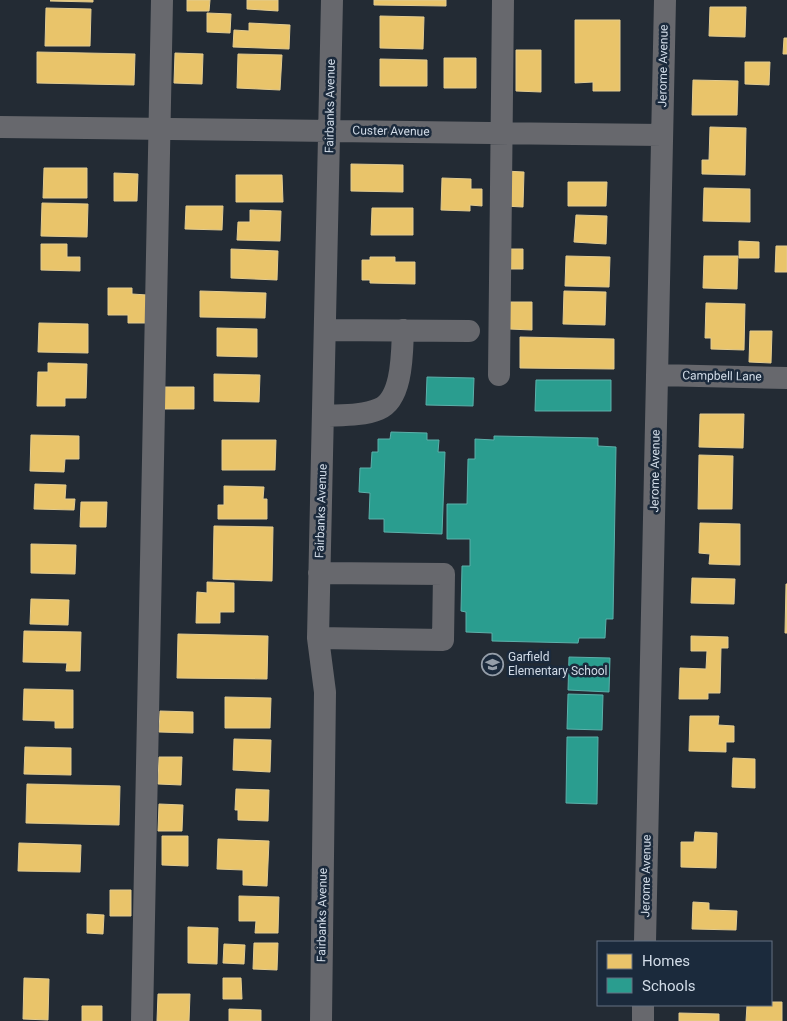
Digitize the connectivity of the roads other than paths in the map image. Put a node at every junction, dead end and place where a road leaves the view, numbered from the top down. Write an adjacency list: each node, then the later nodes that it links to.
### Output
1 (162, 0): 6 (street)
2 (332, 0): 7 (street, Fairbanks Avenue)
3 (503, 0): 8 (street)
4 (665, 0): 9 (street, Jerome Avenue)
5 (0, 127): 6 (street, Custer Avenue)
6 (160, 129): 7 (street, Custer Avenue); 21 (street)
7 (330, 130): 8 (street, Custer Avenue); 10 (street, Fairbanks Avenue)
8 (502, 133): 9 (street, Custer Avenue); 13 (street)
9 (662, 135): 14 (street, Jerome Avenue)
10 (326, 330): 11 (street); 16 (street, Fairbanks Avenue)
11 (403, 330): 12 (street); 16 (street)
12 (469, 331)
13 (499, 375)
14 (657, 375): 15 (street, Campbell Lane); 19 (street, Jerome Avenue)
15 (787, 378)
16 (324, 416): 17 (street, Fairbanks Avenue)
17 (319, 573): 18 (street, Fairbanks Avenue); 18 (street)
18 (318, 638): 22 (street, Fairbanks Avenue)
19 (644, 941)
20 (643, 1006): 23 (street)
21 (142, 1021)
22 (321, 1021)
23 (643, 1021)

